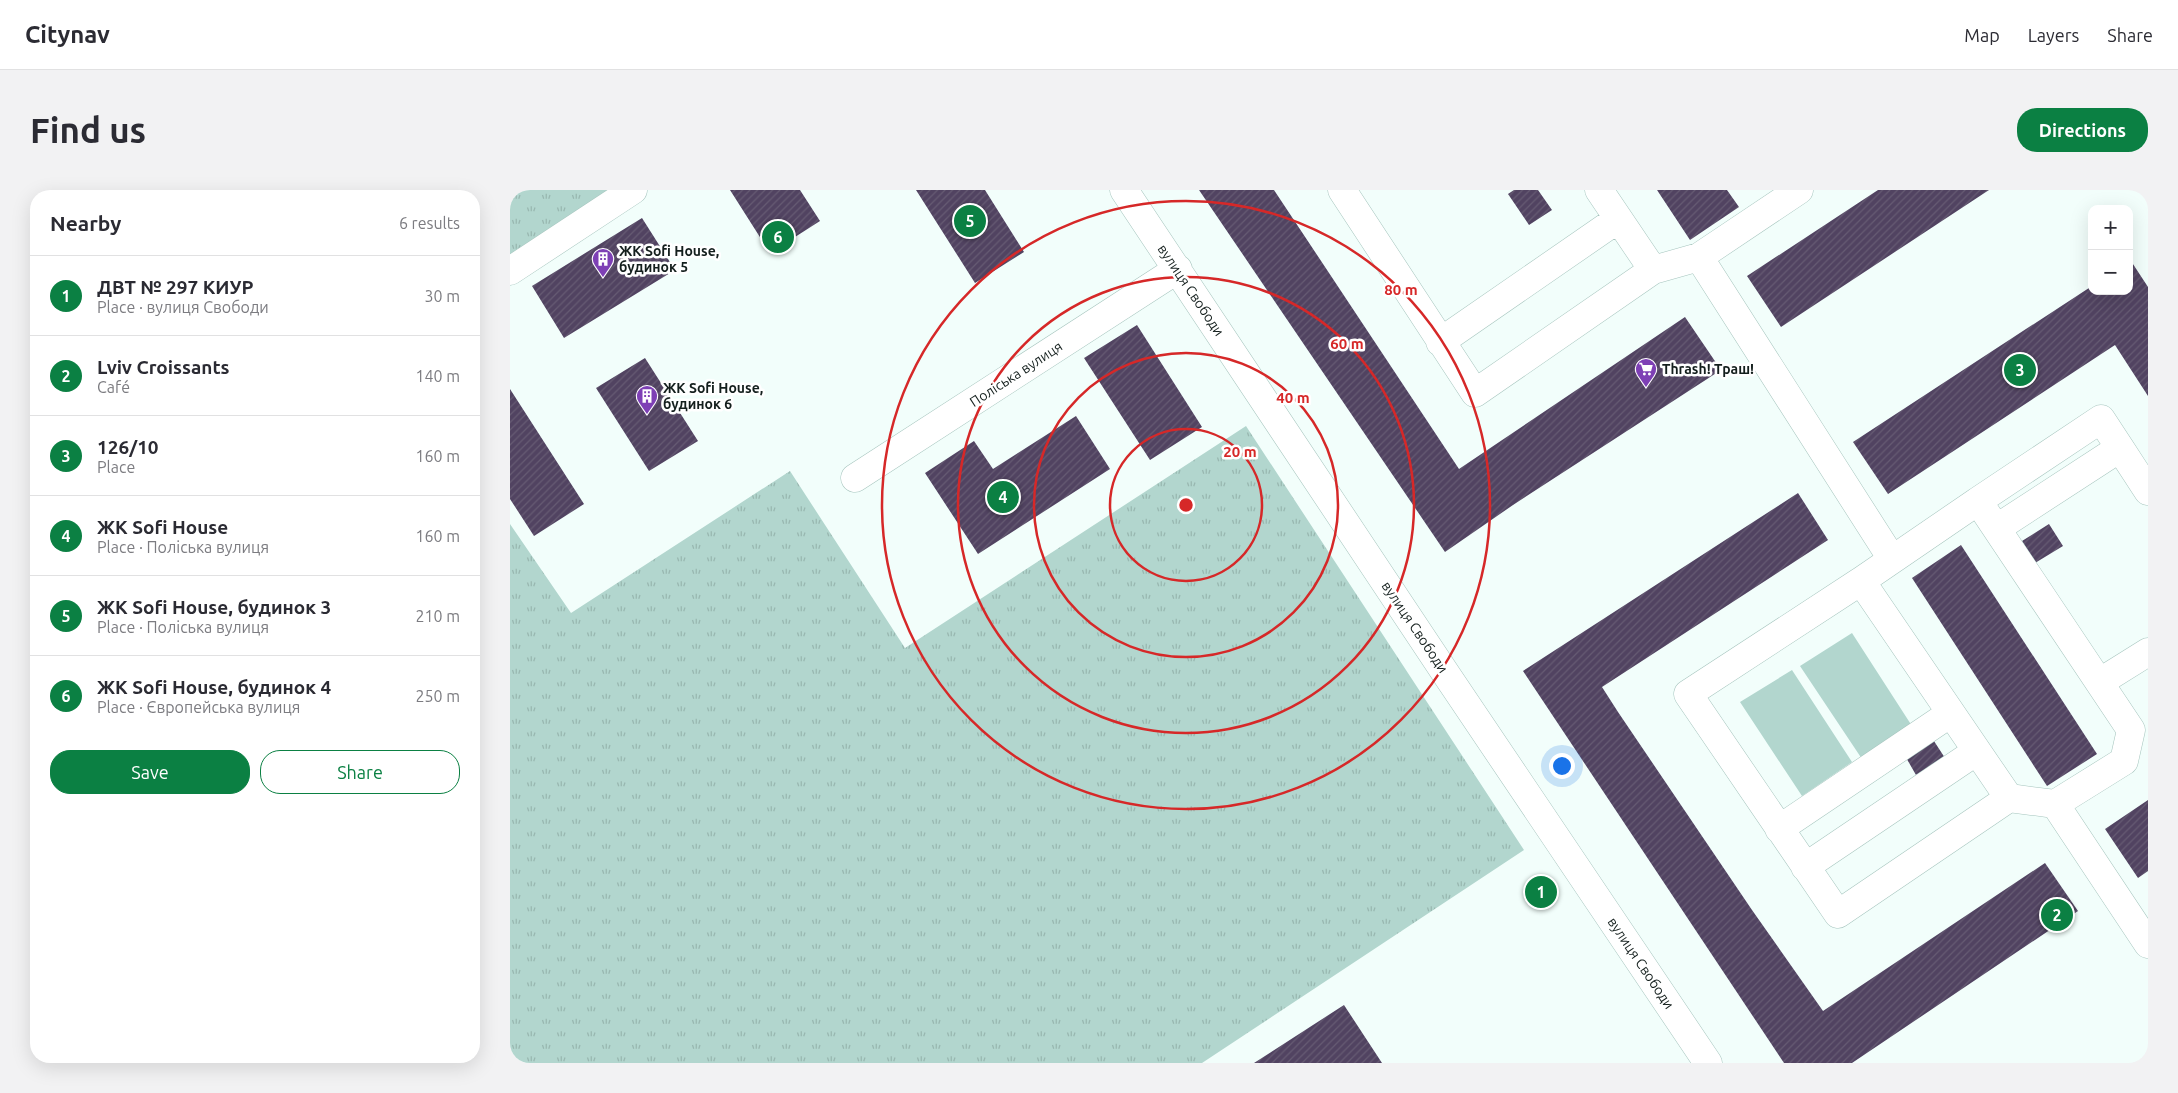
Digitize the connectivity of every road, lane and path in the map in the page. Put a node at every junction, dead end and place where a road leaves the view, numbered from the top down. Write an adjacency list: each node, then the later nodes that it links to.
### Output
1 (633, 190): 10 (street)
2 (1124, 190): 8 (street, вулиця Свободи)
3 (1342, 190): 11 (street)
4 (1599, 190): 6 (street)
5 (1799, 190): 7 (street)
6 (1618, 219): 9 (street); 11 (street)
7 (1699, 257): 9 (street); 17 (street)
8 (1178, 269): 13 (street, Поліська вулиця); 29 (street, вулиця Свободи)
9 (1653, 270): 11 (street)
10 (510, 271)
11 (1440, 342)
12 (2120, 448): 14 (street); 15 (street); 16 (street)
13 (855, 478)
14 (2148, 491)
15 (1978, 501): 16 (street); 17 (street)
16 (1997, 528): 20 (street)
17 (1892, 559): 18 (street)
18 (1860, 580): 21 (street); 26 (street)
19 (2148, 652): 20 (street)
20 (2100, 682): 22 (street)
21 (1951, 713): 23 (street); 26 (street)
22 (2140, 725): 25 (street)
23 (1977, 751): 24 (street); 27 (street)
24 (2009, 798): 25 (street); 27 (street)
25 (2055, 804): 28 (street)
26 (1779, 829): 27 (street)
27 (1805, 867)
28 (2148, 944)
29 (1708, 1063)

